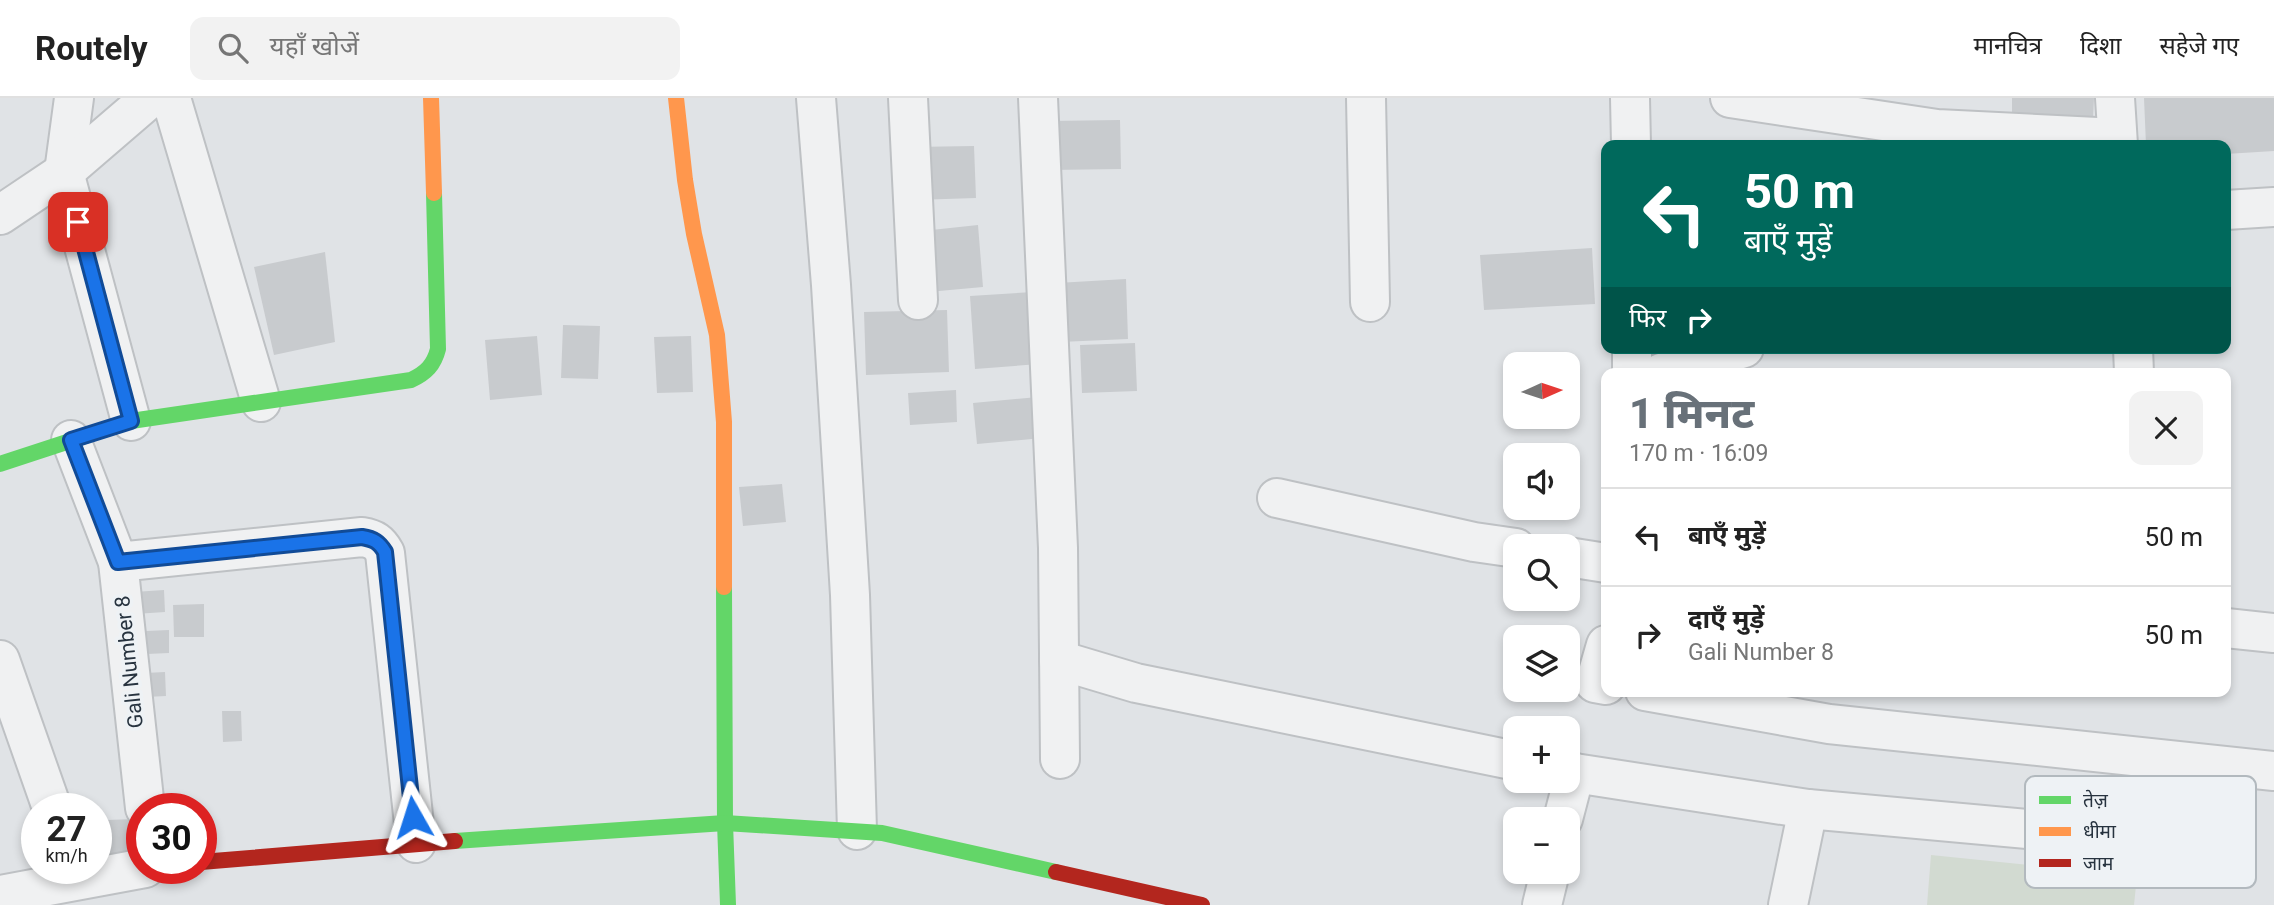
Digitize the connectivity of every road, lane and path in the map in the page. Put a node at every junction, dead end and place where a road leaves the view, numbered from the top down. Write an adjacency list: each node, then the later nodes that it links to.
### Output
1 (74, 98): 16 (street)
2 (150, 98): 16 (street)
3 (171, 98): 24 (street)
4 (431, 98): 24 (street)
5 (676, 98): 47 (street)
6 (816, 98): 49 (street)
7 (908, 98): 20 (street)
8 (1038, 98): 36 (street)
9 (1366, 98): 21 (street)
10 (1630, 98): 13 (street)
11 (1730, 98): 14 (street)
12 (2115, 98): 15 (street)
13 (1631, 140)
14 (2089, 140)
15 (2117, 140)
16 (64, 172): 19 (street); 25 (street)
17 (2274, 207): 18 (street)
18 (2231, 210)
19 (0, 215)
20 (918, 300)
21 (1370, 302)
22 (1728, 354): 23 (street)
23 (1691, 368)
24 (261, 402): 25 (street)
25 (131, 421): 26 (street)
26 (71, 440): 27 (street); 31 (street, Gali Number 8)
27 (0, 464)
28 (1277, 498): 29 (street)
29 (1503, 546)
30 (1580, 558): 32 (street)
31 (118, 562): 45 (street, Gali Number 8); 50 (street)
32 (1601, 562)
33 (2231, 629): 34 (street)
34 (2274, 633)
35 (0, 660): 44 (street)
36 (1059, 660): 40 (street); 41 (street)
37 (1601, 662): 38 (street)
38 (1601, 684)
39 (1680, 697): 42 (street)
40 (1503, 758)
41 (1060, 759)
42 (2274, 771)
43 (1580, 773): 46 (street)
44 (47, 793)
45 (143, 793)
46 (1808, 809): 48 (street); 58 (street)
47 (725, 823): 49 (street); 50 (street); 55 (street)
48 (2025, 829)
49 (856, 830): 56 (street)
50 (416, 842): 51 (street)
51 (217, 861)
52 (79, 884): 54 (street)
53 (1547, 884): 57 (street)
54 (0, 895)
55 (728, 905)
56 (1202, 905)
57 (1542, 905)
58 (1788, 905)

